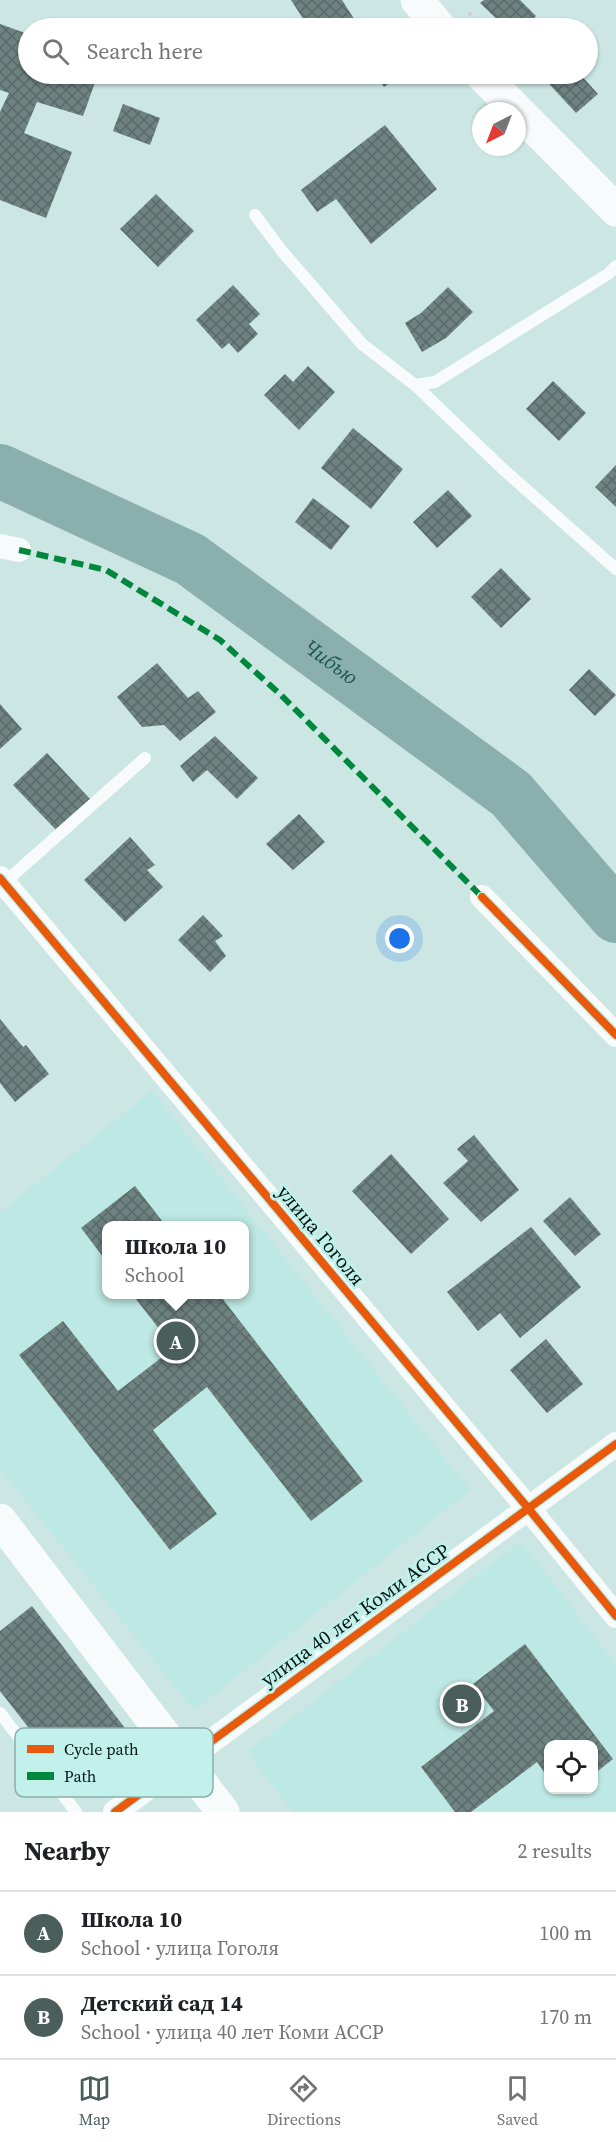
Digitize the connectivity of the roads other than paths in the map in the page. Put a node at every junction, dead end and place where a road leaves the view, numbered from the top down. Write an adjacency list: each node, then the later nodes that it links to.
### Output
1 (417, 0): 2 (street)
2 (432, 18)
3 (492, 84): 4 (street)
4 (616, 210)
5 (255, 215): 7 (lane)
6 (616, 266): 7 (lane)
7 (415, 385): 8 (lane)
8 (616, 569)
9 (146, 758): 10 (lane)
10 (2, 880): 14 (street, улица Гоголя)
11 (482, 897): 12 (street)
12 (616, 1035)
13 (616, 1444): 14 (street, улица 40 лет Коми АССР)
14 (528, 1508): 16 (street, улица Гоголя); 20 (street, улица 40 лет Коми АССР)
15 (0, 1520): 18 (street)
16 (616, 1616)
17 (0, 1713): 19 (lane)
18 (159, 1728)
19 (15, 1733)
20 (213, 1740)
21 (64, 1797): 24 (lane)
22 (135, 1797): 25 (street, улица 40 лет Коми АССР)
23 (212, 1797): 26 (street)
24 (76, 1812)
25 (115, 1812)
26 (223, 1812)

